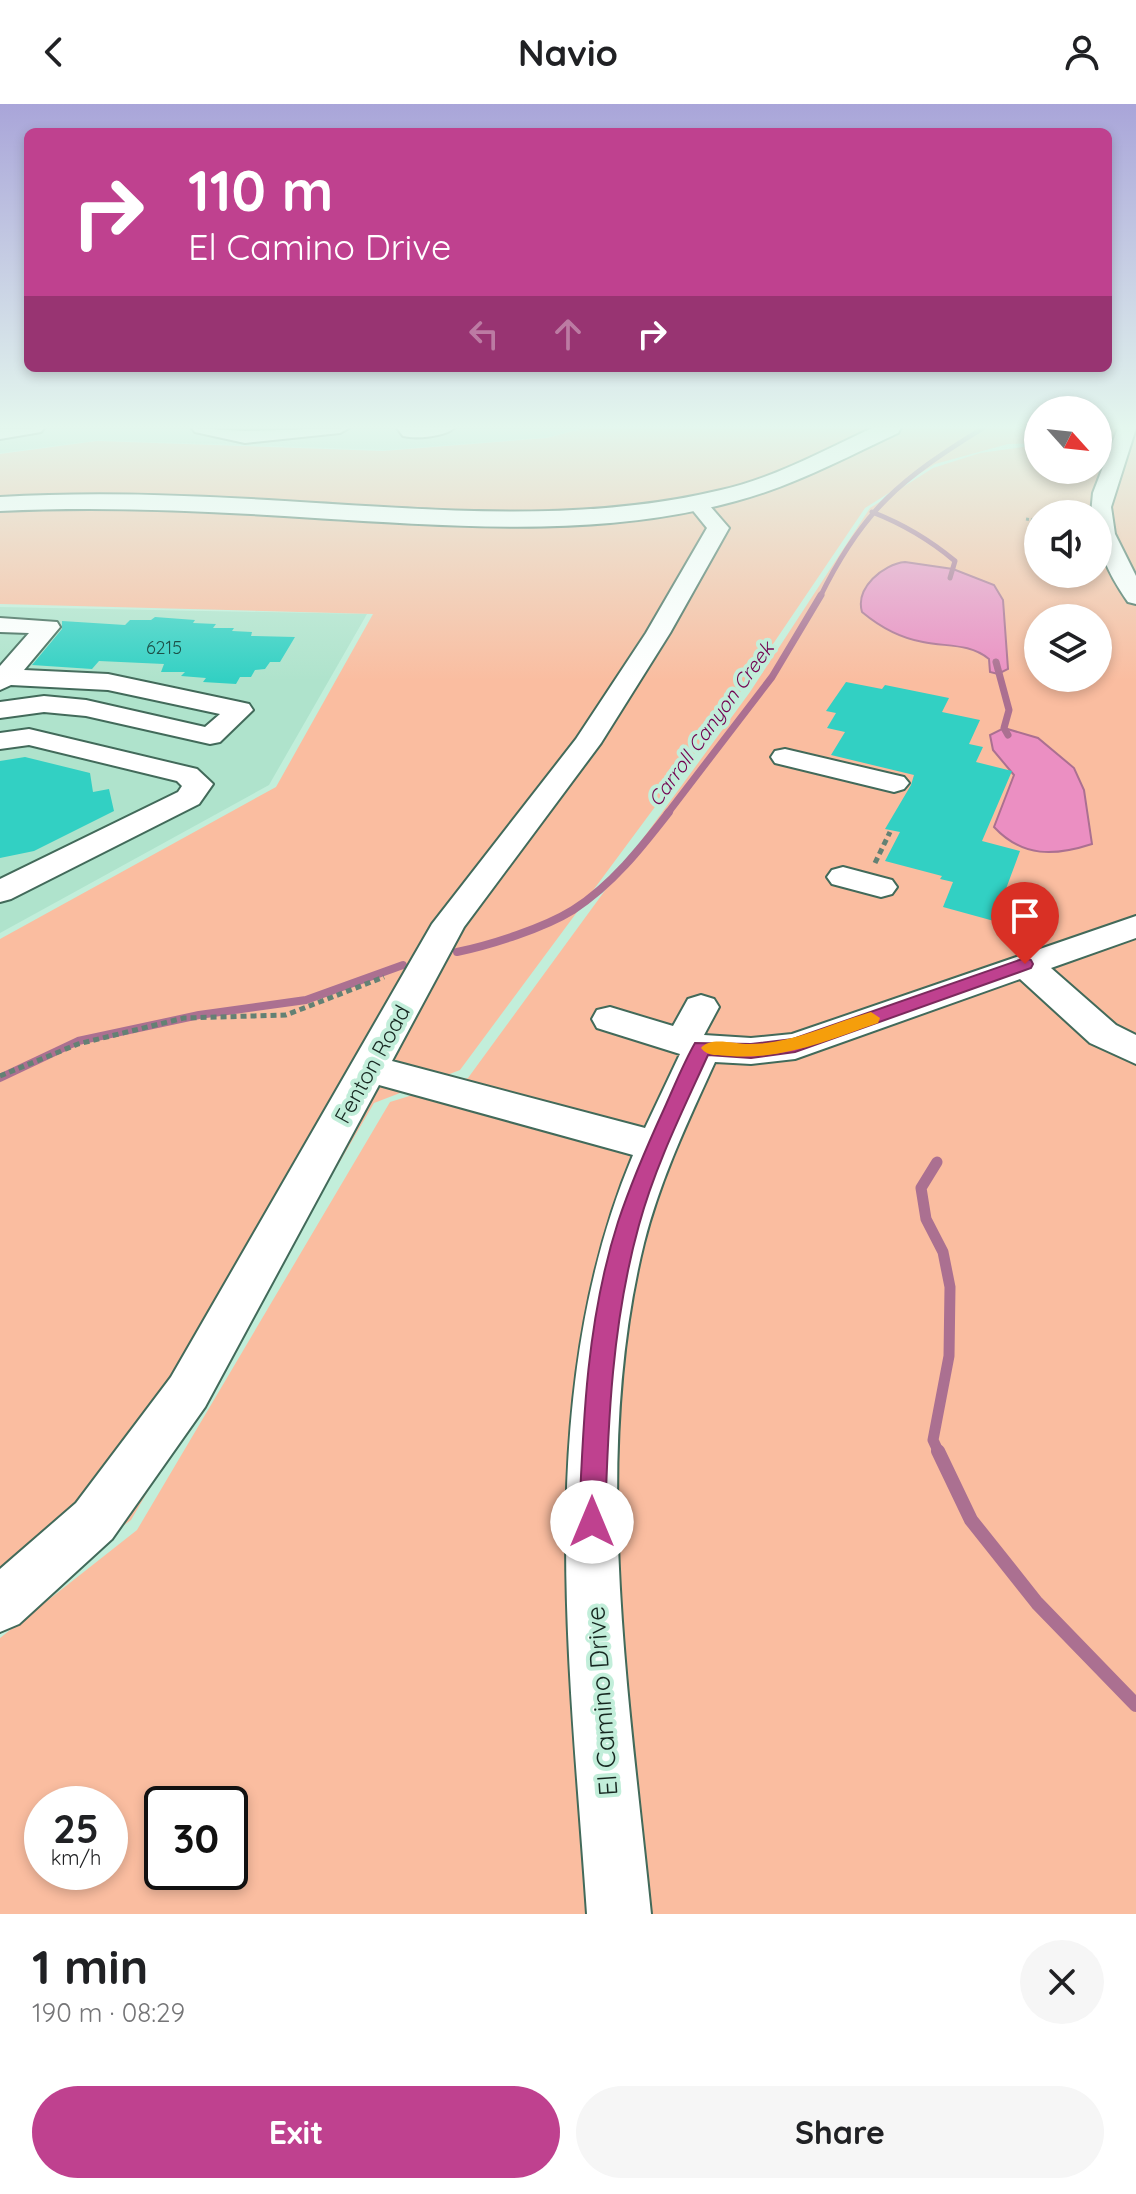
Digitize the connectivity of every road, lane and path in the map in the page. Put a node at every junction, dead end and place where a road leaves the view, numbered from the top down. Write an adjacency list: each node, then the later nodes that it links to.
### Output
1 (375, 512): 2 (main road)
2 (639, 512)
3 (705, 512): 16 (street, Fenton Road)
4 (1100, 512): 5 (street)
5 (1136, 597)
6 (0, 625): 7 (street)
7 (2, 680): 8 (street)
8 (0, 710)
9 (0, 741): 14 (street)
10 (785, 757): 11 (street)
11 (894, 783)
12 (843, 877): 13 (street)
13 (881, 887)
14 (0, 892)
15 (1136, 926): 17 (street)
16 (430, 959): 21 (street, Fenton Road); 22 (path)
17 (1025, 964): 19 (street); 20 (street)
18 (610, 1019): 19 (street)
19 (695, 1032): 23 (street, El Camino Drive)
20 (1136, 1051)
21 (370, 1069): 23 (street); 24 (street, Fenton Road)
22 (0, 1076)
23 (657, 1146): 25 (street, El Camino Drive)
24 (0, 1605)
25 (619, 1914)

